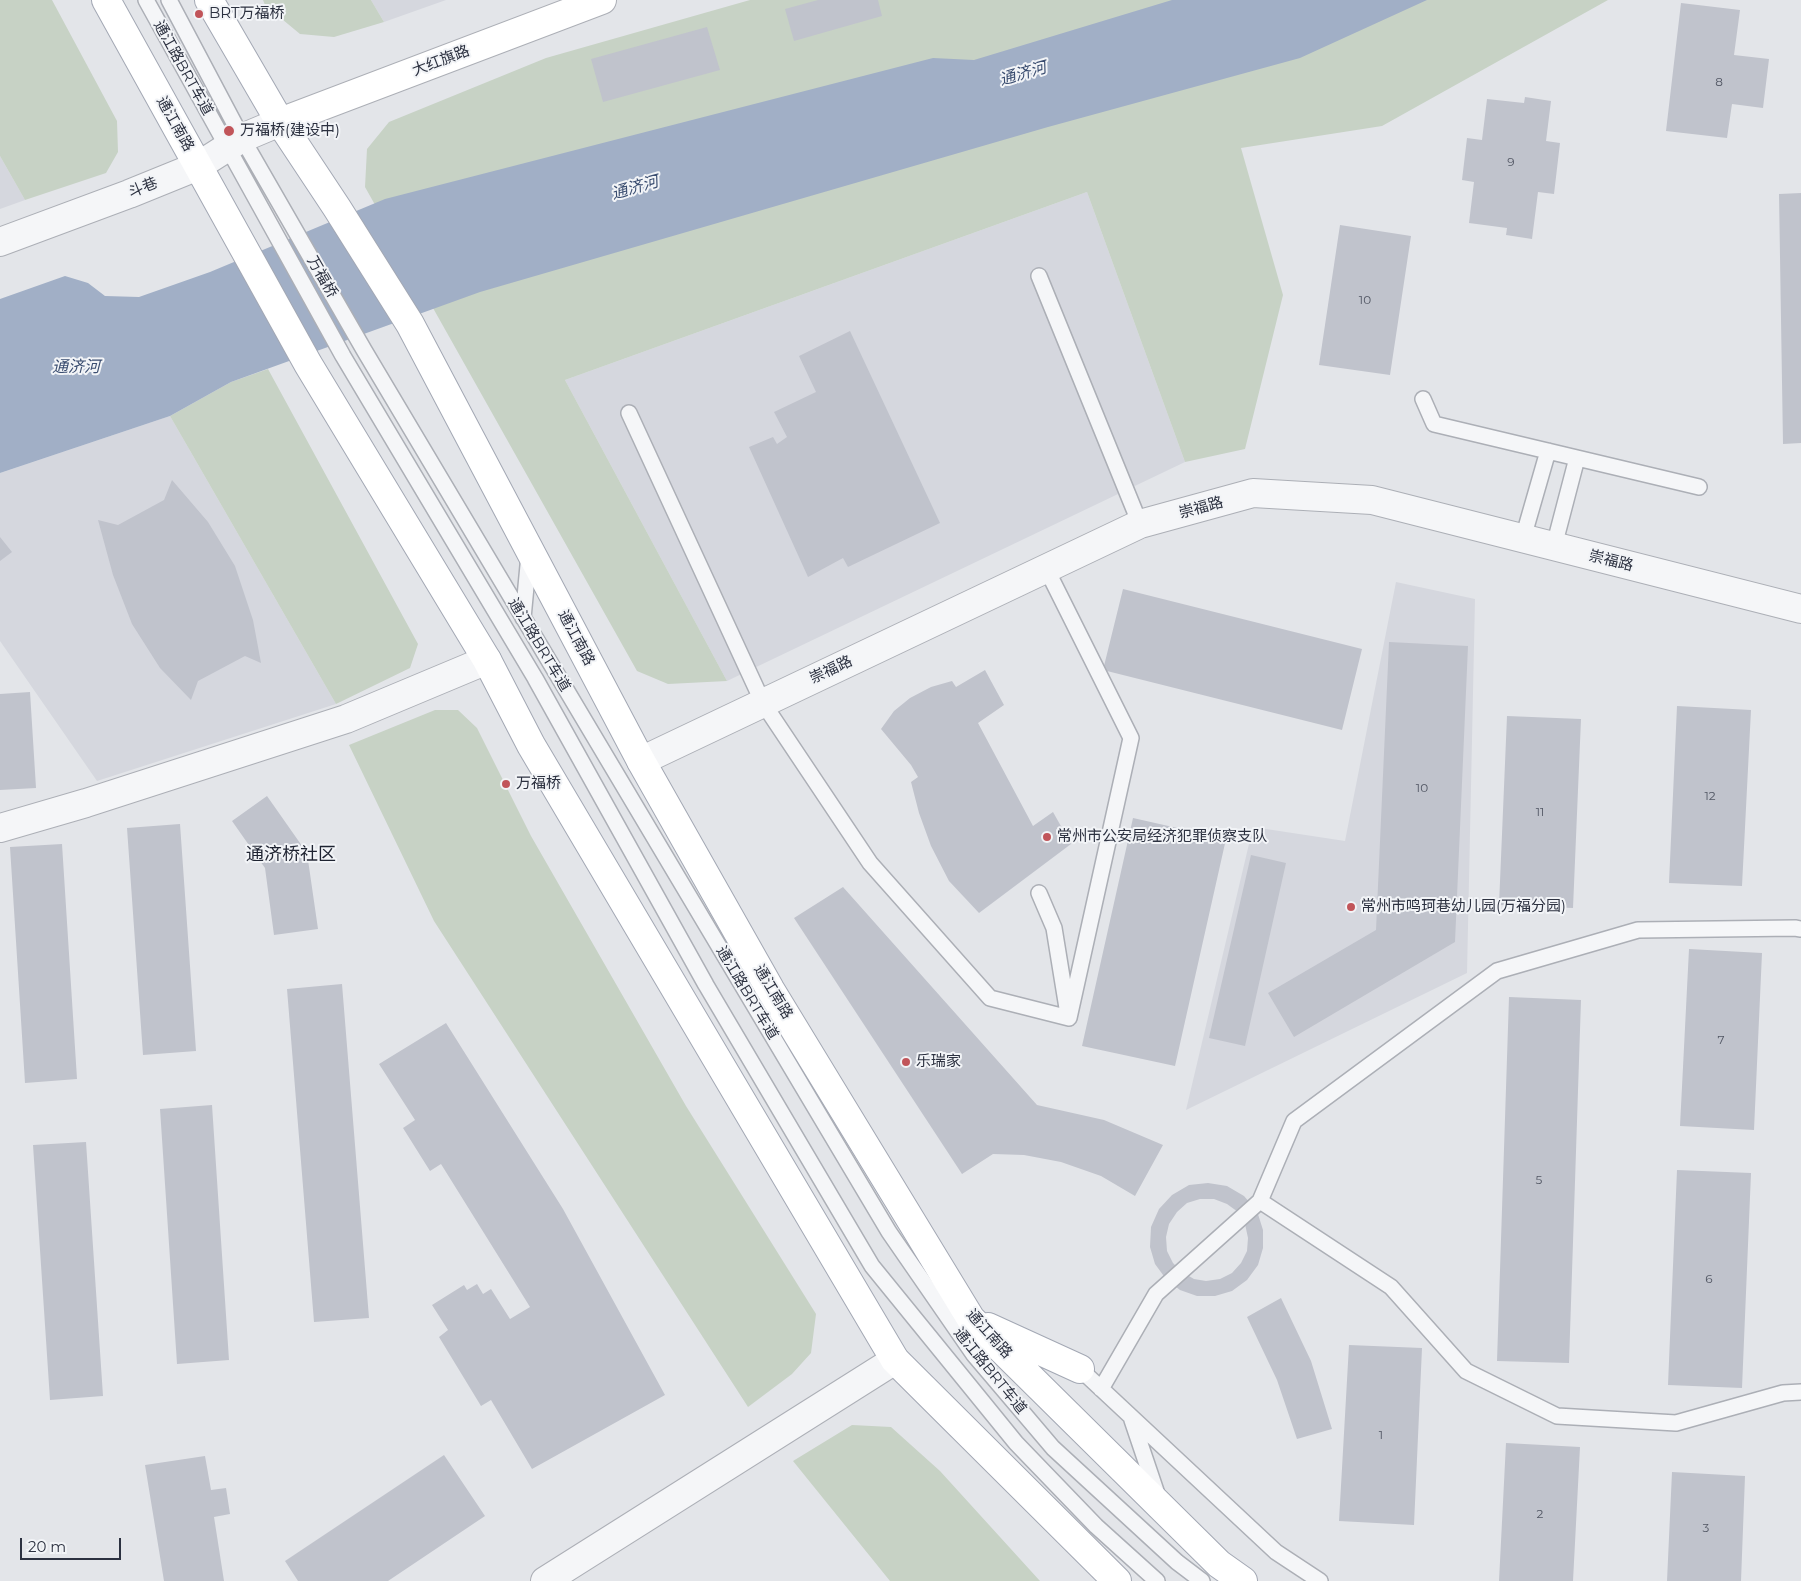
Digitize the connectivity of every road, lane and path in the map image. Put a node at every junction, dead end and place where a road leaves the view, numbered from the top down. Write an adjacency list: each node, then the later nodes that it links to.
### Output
1 (106, 0): 8 (main road, 通江南路)
2 (146, 0): 7 (lane, 通江路BRT车道)
3 (169, 0): 7 (lane, 通江路BRT车道)
4 (209, 0): 6 (main road)
5 (602, 0): 6 (main road, 大红旗路)
6 (280, 122): 7 (street, 斗巷); 23 (main road, 通江南路)
7 (234, 143): 8 (street, 斗巷); 9 (lane, 通江路BRT车道); 10 (lane, 通江路BRT车道)
8 (198, 166): 11 (street, 斗巷); 27 (main road, 通江南路)
9 (280, 204): 13 (lane, 万福桥)
10 (264, 215): 14 (lane, 万福桥)
11 (0, 242)
12 (1039, 276): 20 (lane)
13 (364, 350): 26 (lane, 通江路BRT车道)
14 (343, 356): 44 (lane, 通江路BRT车道)
15 (1423, 399): 17 (lane)
16 (629, 413): 28 (lane)
17 (1548, 452): 18 (lane); 21 (lane)
18 (1577, 458): 19 (lane); 22 (lane)
19 (1699, 487)
20 (1140, 524): 21 (street, 崇福路); 24 (street, 崇福路)
21 (1523, 538): 22 (street, 崇福路)
22 (1554, 546): 25 (street, 崇福路)
23 (529, 548): 26 (lane); 29 (main road, 通江南路)
24 (1046, 568): 28 (street, 崇福路); 33 (lane)
25 (1801, 609)
26 (523, 618): 45 (lane, 通江路BRT车道)
27 (488, 660): 30 (street); 36 (main road)
28 (763, 703): 29 (street, 崇福路); 33 (lane)
29 (641, 761): 35 (main road, 通江南路)
30 (0, 828)
31 (1040, 893): 33 (lane)
32 (1801, 930): 34 (lane)
33 (1069, 1018)
34 (1260, 1201): 38 (lane); 39 (lane)
35 (971, 1319): 37 (main road); 41 (main road, 通江南路)
36 (895, 1360): 42 (main road); 43 (street)
37 (1080, 1369): 38 (lane)
38 (1101, 1389): 40 (lane)
39 (1801, 1392)
40 (1131, 1417): 41 (lane); 47 (lane)
41 (1162, 1508): 46 (main road, 通江南路)
42 (1105, 1575)
43 (545, 1581)
44 (1157, 1581)
45 (1202, 1581)
46 (1243, 1581)
47 (1320, 1581)

